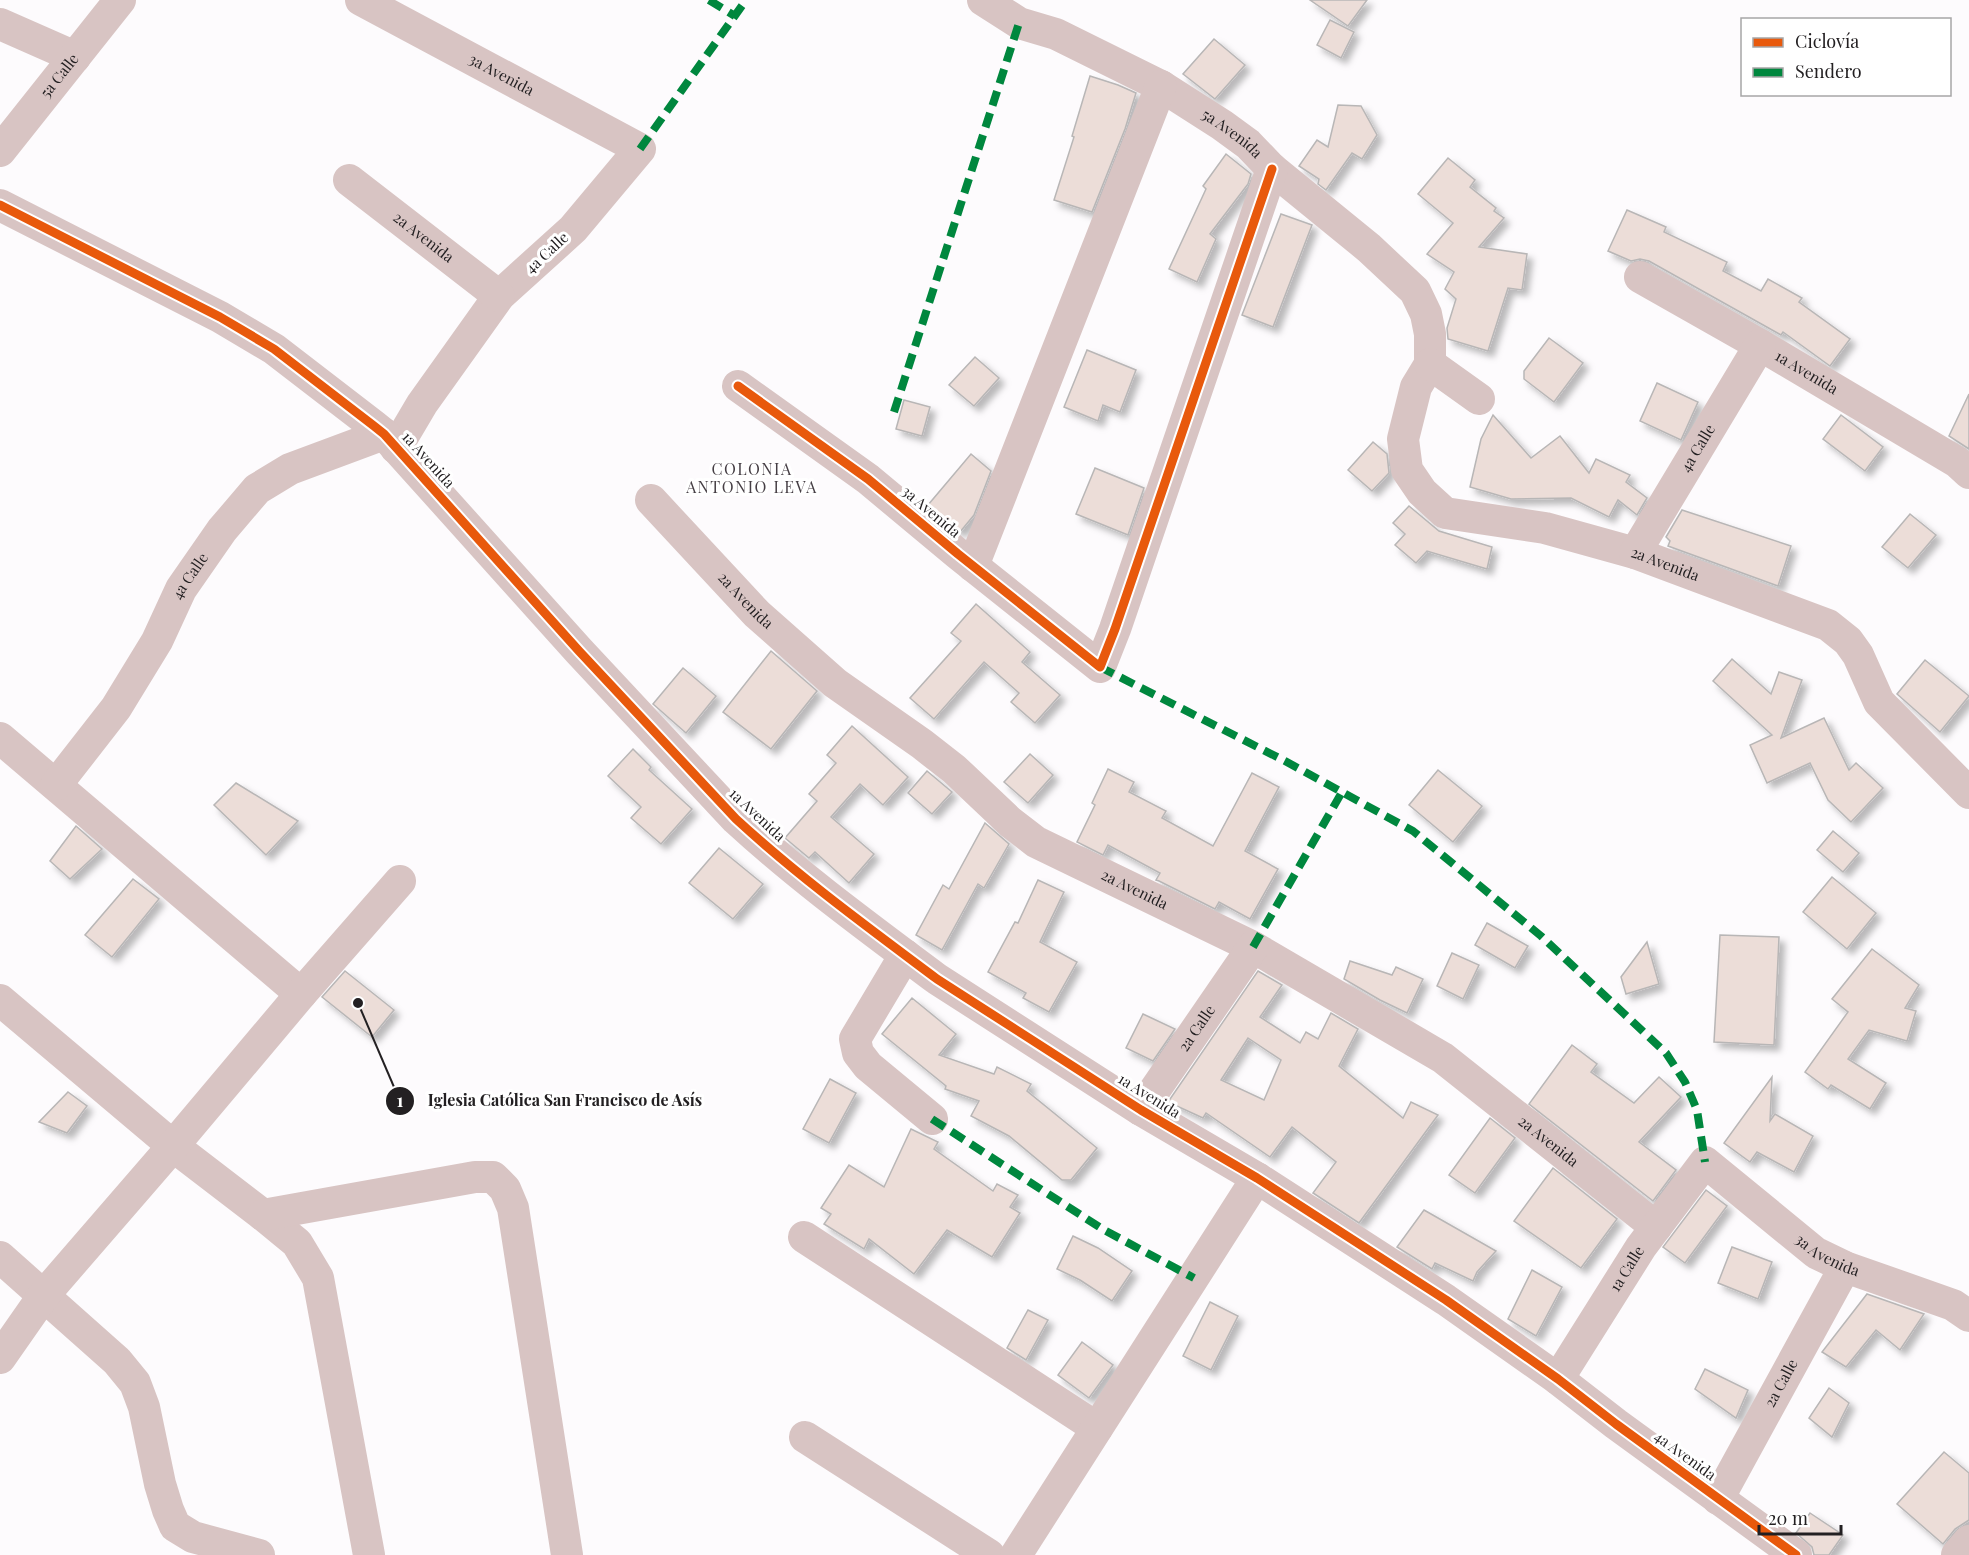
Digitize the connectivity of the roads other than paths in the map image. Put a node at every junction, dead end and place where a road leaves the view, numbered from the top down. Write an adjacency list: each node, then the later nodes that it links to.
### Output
1 (120, 0): 5 (street, 5a Calle)
2 (362, 0): 7 (street, 3a Avenida)
3 (983, 0): 6 (street, 5a Avenida)
4 (0, 24): 5 (street)
5 (75, 57): 8 (street, 5a Calle)
6 (1161, 86): 9 (street, 5a Avenida); 22 (street)
7 (640, 149): 13 (street, 4a Calle)
8 (0, 151)
9 (1272, 169): 15 (street, 5a Avenida); 22 (street, 3a Avenida)
10 (349, 180): 13 (street, 2a Avenida)
11 (0, 205): 18 (street, 1a Avenida)
12 (1640, 277): 14 (street, 1a Avenida)
13 (499, 296): 18 (street, 4a Calle)
14 (1760, 345): 19 (street, 1a Avenida); 21 (street, 4a Calle)
15 (1430, 364): 17 (street); 21 (street, 2a Avenida)
16 (738, 386): 22 (street, 3a Avenida)
17 (1479, 399)
18 (390, 441): 24 (street, 4a Calle); 28 (street, 1a Avenida)
19 (1969, 473)
20 (651, 500): 27 (street, 2a Avenida)
21 (1635, 553): 25 (street, 2a Avenida)
22 (973, 566)
23 (0, 738): 24 (street)
24 (56, 785): 29 (street)
25 (1969, 793)
26 (400, 881): 29 (street)
27 (1253, 947): 31 (street, 2a Calle); 37 (street, 2a Avenida)
28 (905, 955): 31 (street, 1a Avenida); 32 (street)
29 (301, 994): 33 (street)
30 (0, 1000): 33 (street)
31 (1141, 1110): 35 (street, 1a Avenida)
32 (932, 1119)
33 (173, 1146): 36 (street); 41 (street)
34 (1705, 1162): 37 (street, 1a Calle); 40 (street, 3a Avenida)
35 (1257, 1178): 44 (street, 1a Avenida); 45 (street)
36 (264, 1215): 50 (street); 51 (street)
37 (1656, 1227): 44 (street, 1a Calle)
38 (804, 1237): 45 (street)
39 (0, 1257): 41 (street)
40 (1845, 1268): 42 (street, 3a Avenida); 47 (street, 2a Calle)
41 (44, 1295): 43 (street); 49 (street)
42 (1969, 1316)
43 (0, 1358)
44 (1558, 1379): 47 (street, 4a Avenida)
45 (1096, 1428): 53 (street)
46 (805, 1437): 52 (street)
47 (1718, 1499): 54 (street, 4a Avenida)
48 (1969, 1541): 55 (street)
49 (258, 1555)
50 (369, 1555)
51 (567, 1555)
52 (988, 1555)
53 (1016, 1555)
54 (1796, 1555)
55 (1957, 1555)

